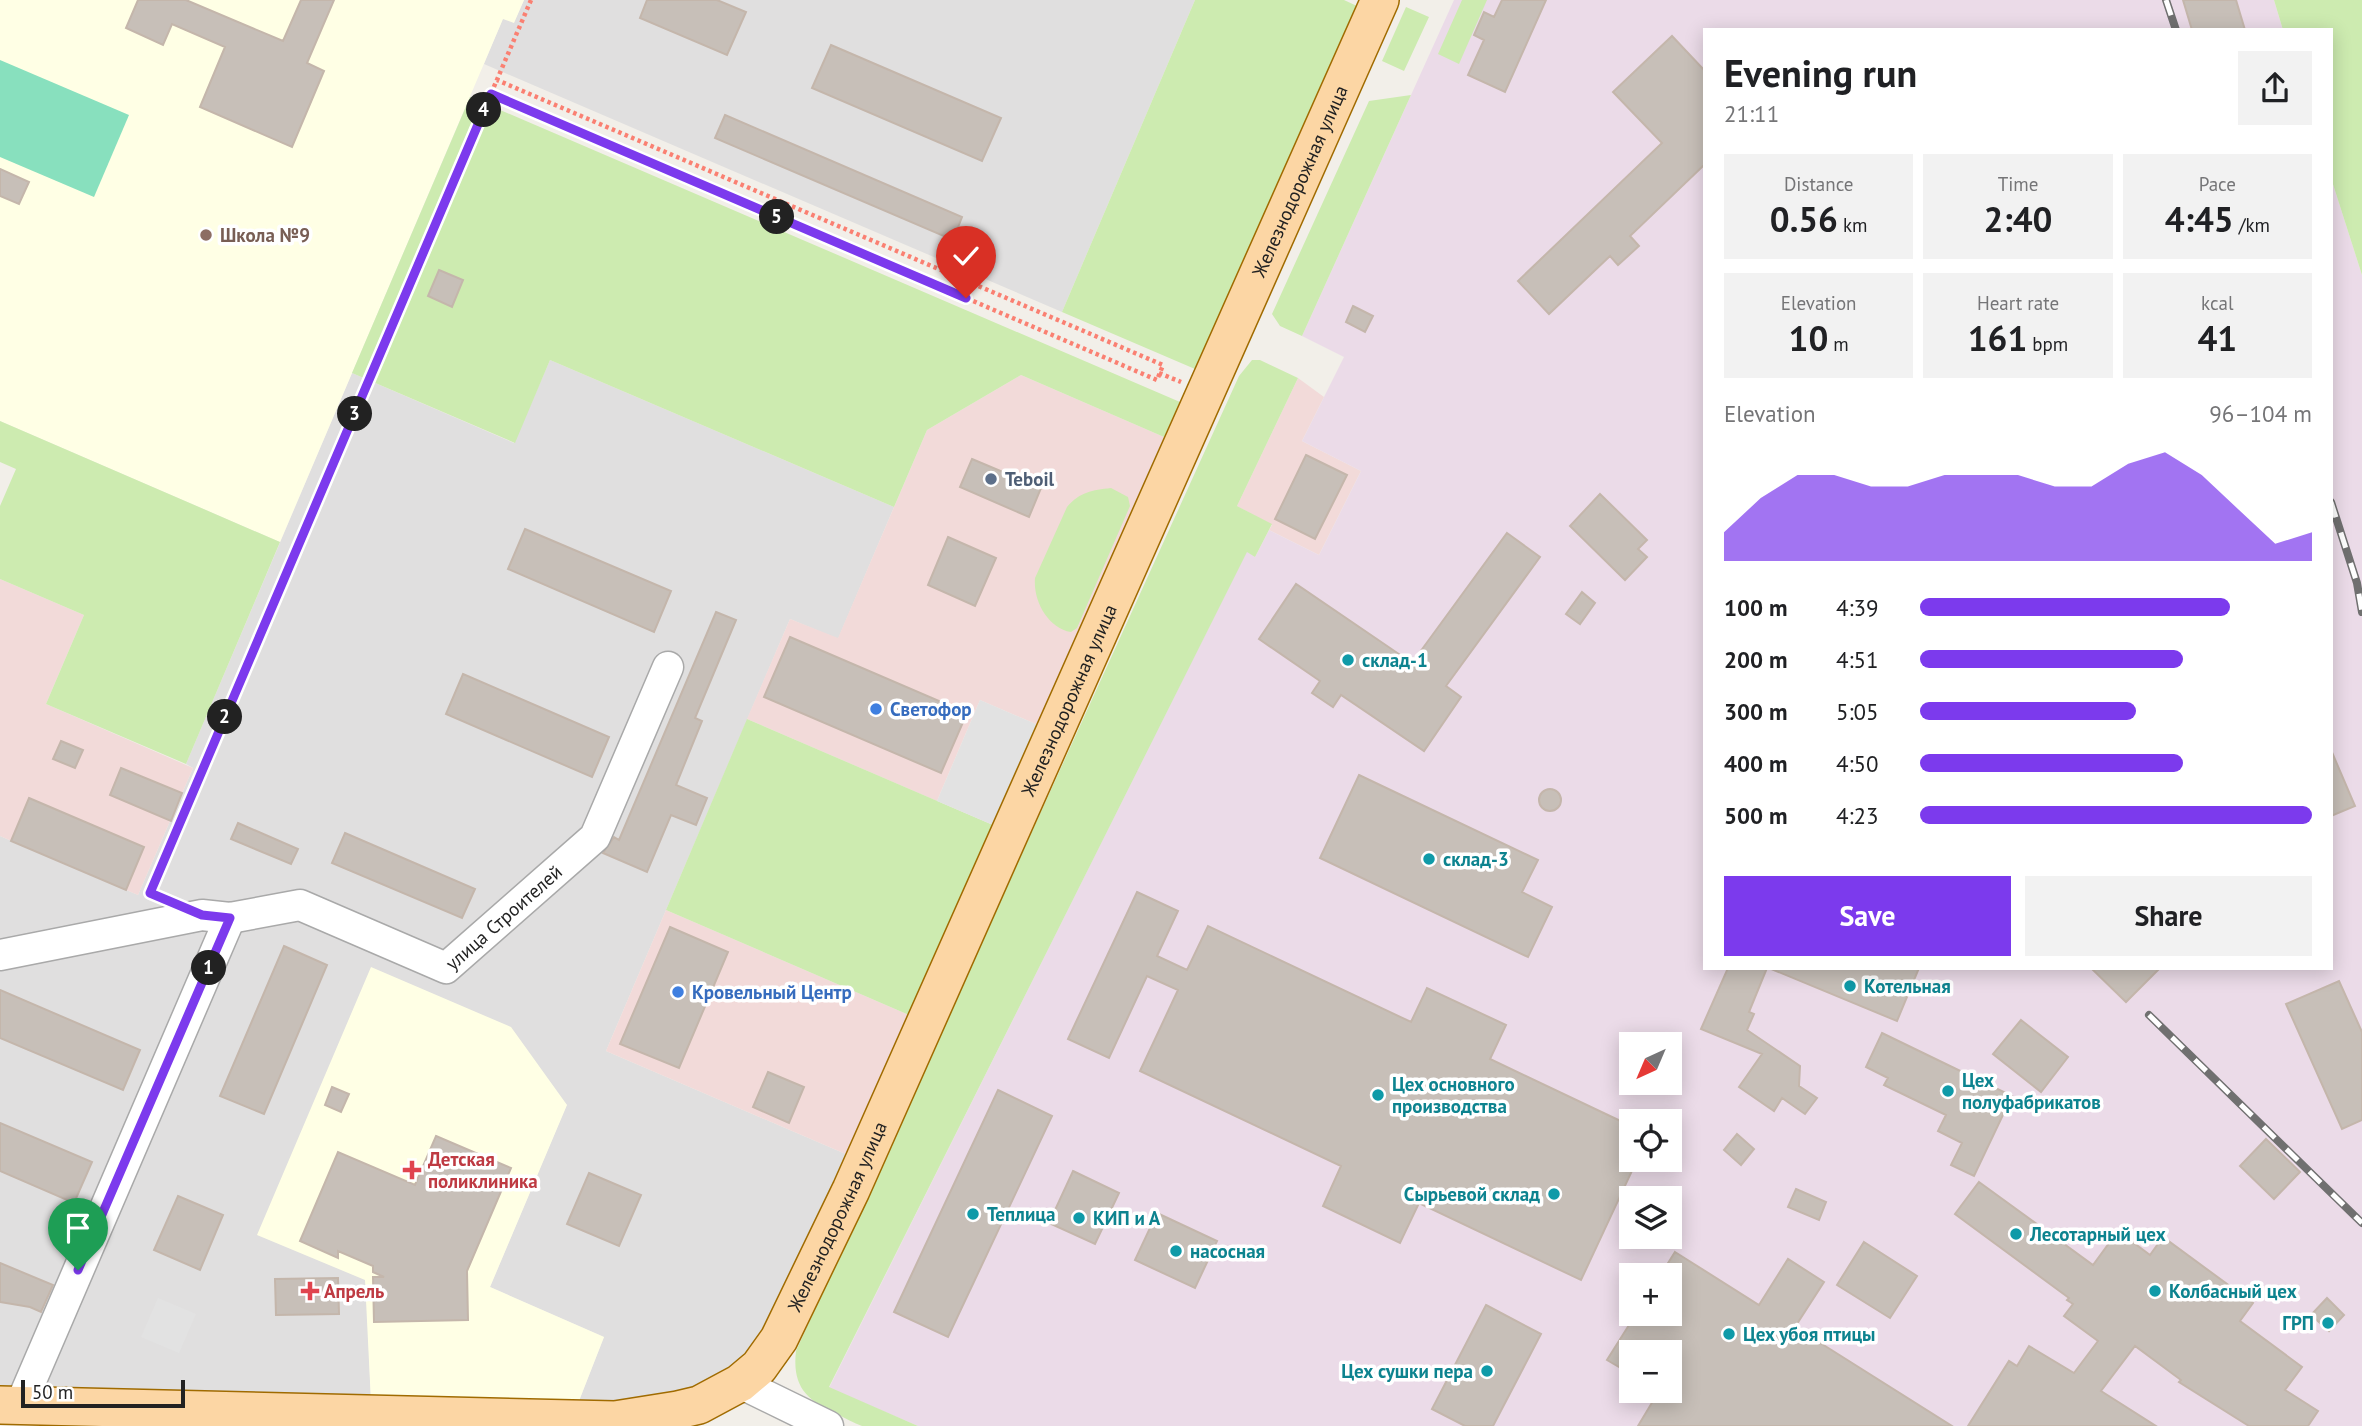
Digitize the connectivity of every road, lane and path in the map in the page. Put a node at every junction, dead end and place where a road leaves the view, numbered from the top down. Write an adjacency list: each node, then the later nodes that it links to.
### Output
1 (531, 0): 3 (path)
2 (1378, 1): 9 (main road, Железнодорожная улица)
3 (497, 80): 4 (path); 4 (path)
4 (491, 94): 6 (path)
5 (668, 667): 7 (street, улица Строителей)
6 (163, 898)
7 (230, 918): 8 (street, улица Строителей); 10 (street)
8 (0, 955)
9 (740, 1383): 10 (main road, Железнодорожная улица); 11 (street)
10 (10, 1406)
11 (828, 1426)

